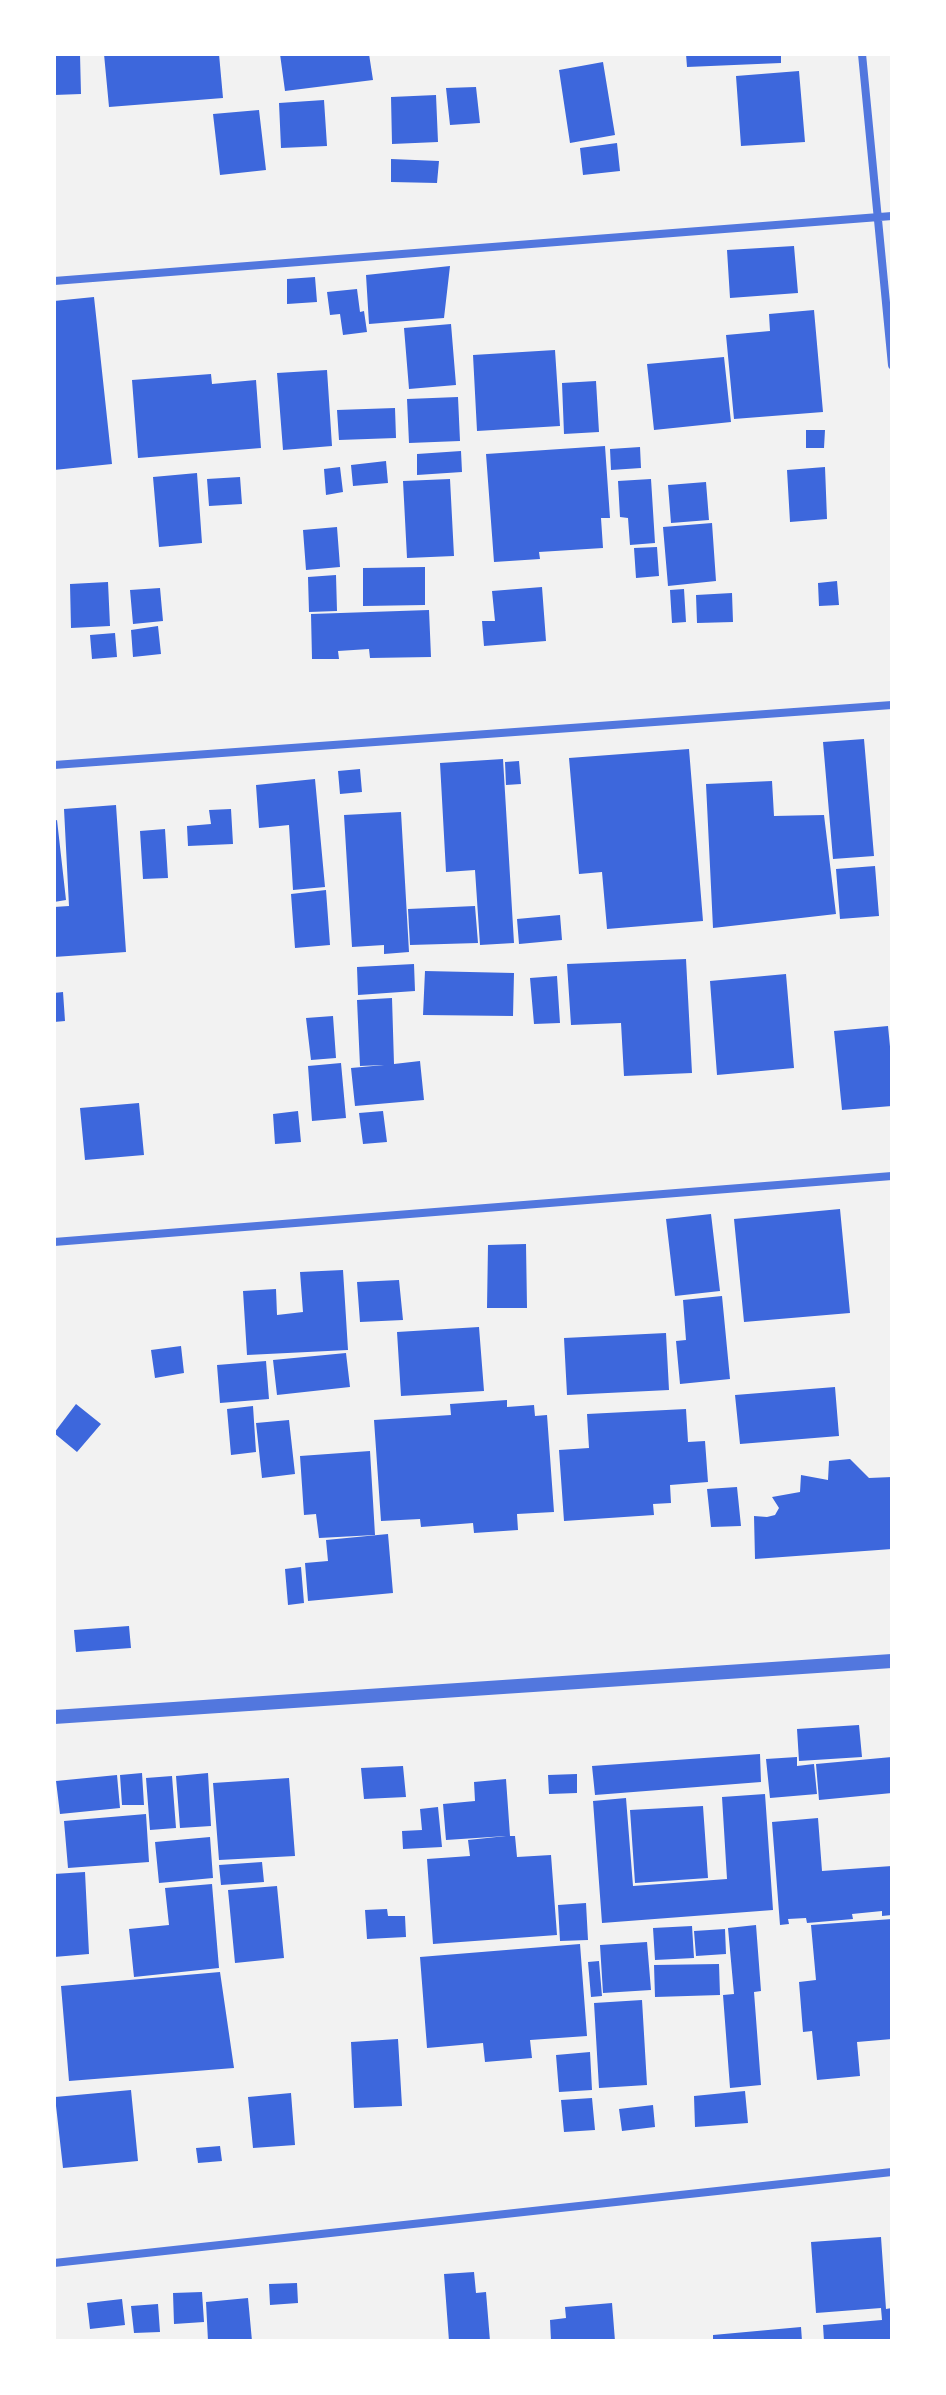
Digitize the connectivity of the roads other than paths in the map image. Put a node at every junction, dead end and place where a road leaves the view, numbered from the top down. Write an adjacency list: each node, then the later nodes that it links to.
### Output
1 (862, 54): 3 (street)
2 (892, 216): 3 (street)
3 (878, 217): 4 (street); 5 (street)
4 (54, 281)
5 (892, 365)
6 (892, 705): 7 (street)
7 (54, 765)
8 (892, 1176): 9 (street)
9 (54, 1242)
10 (892, 1661): 11 (street)
11 (54, 1717)
12 (892, 2172): 13 (street)
13 (54, 2263)

